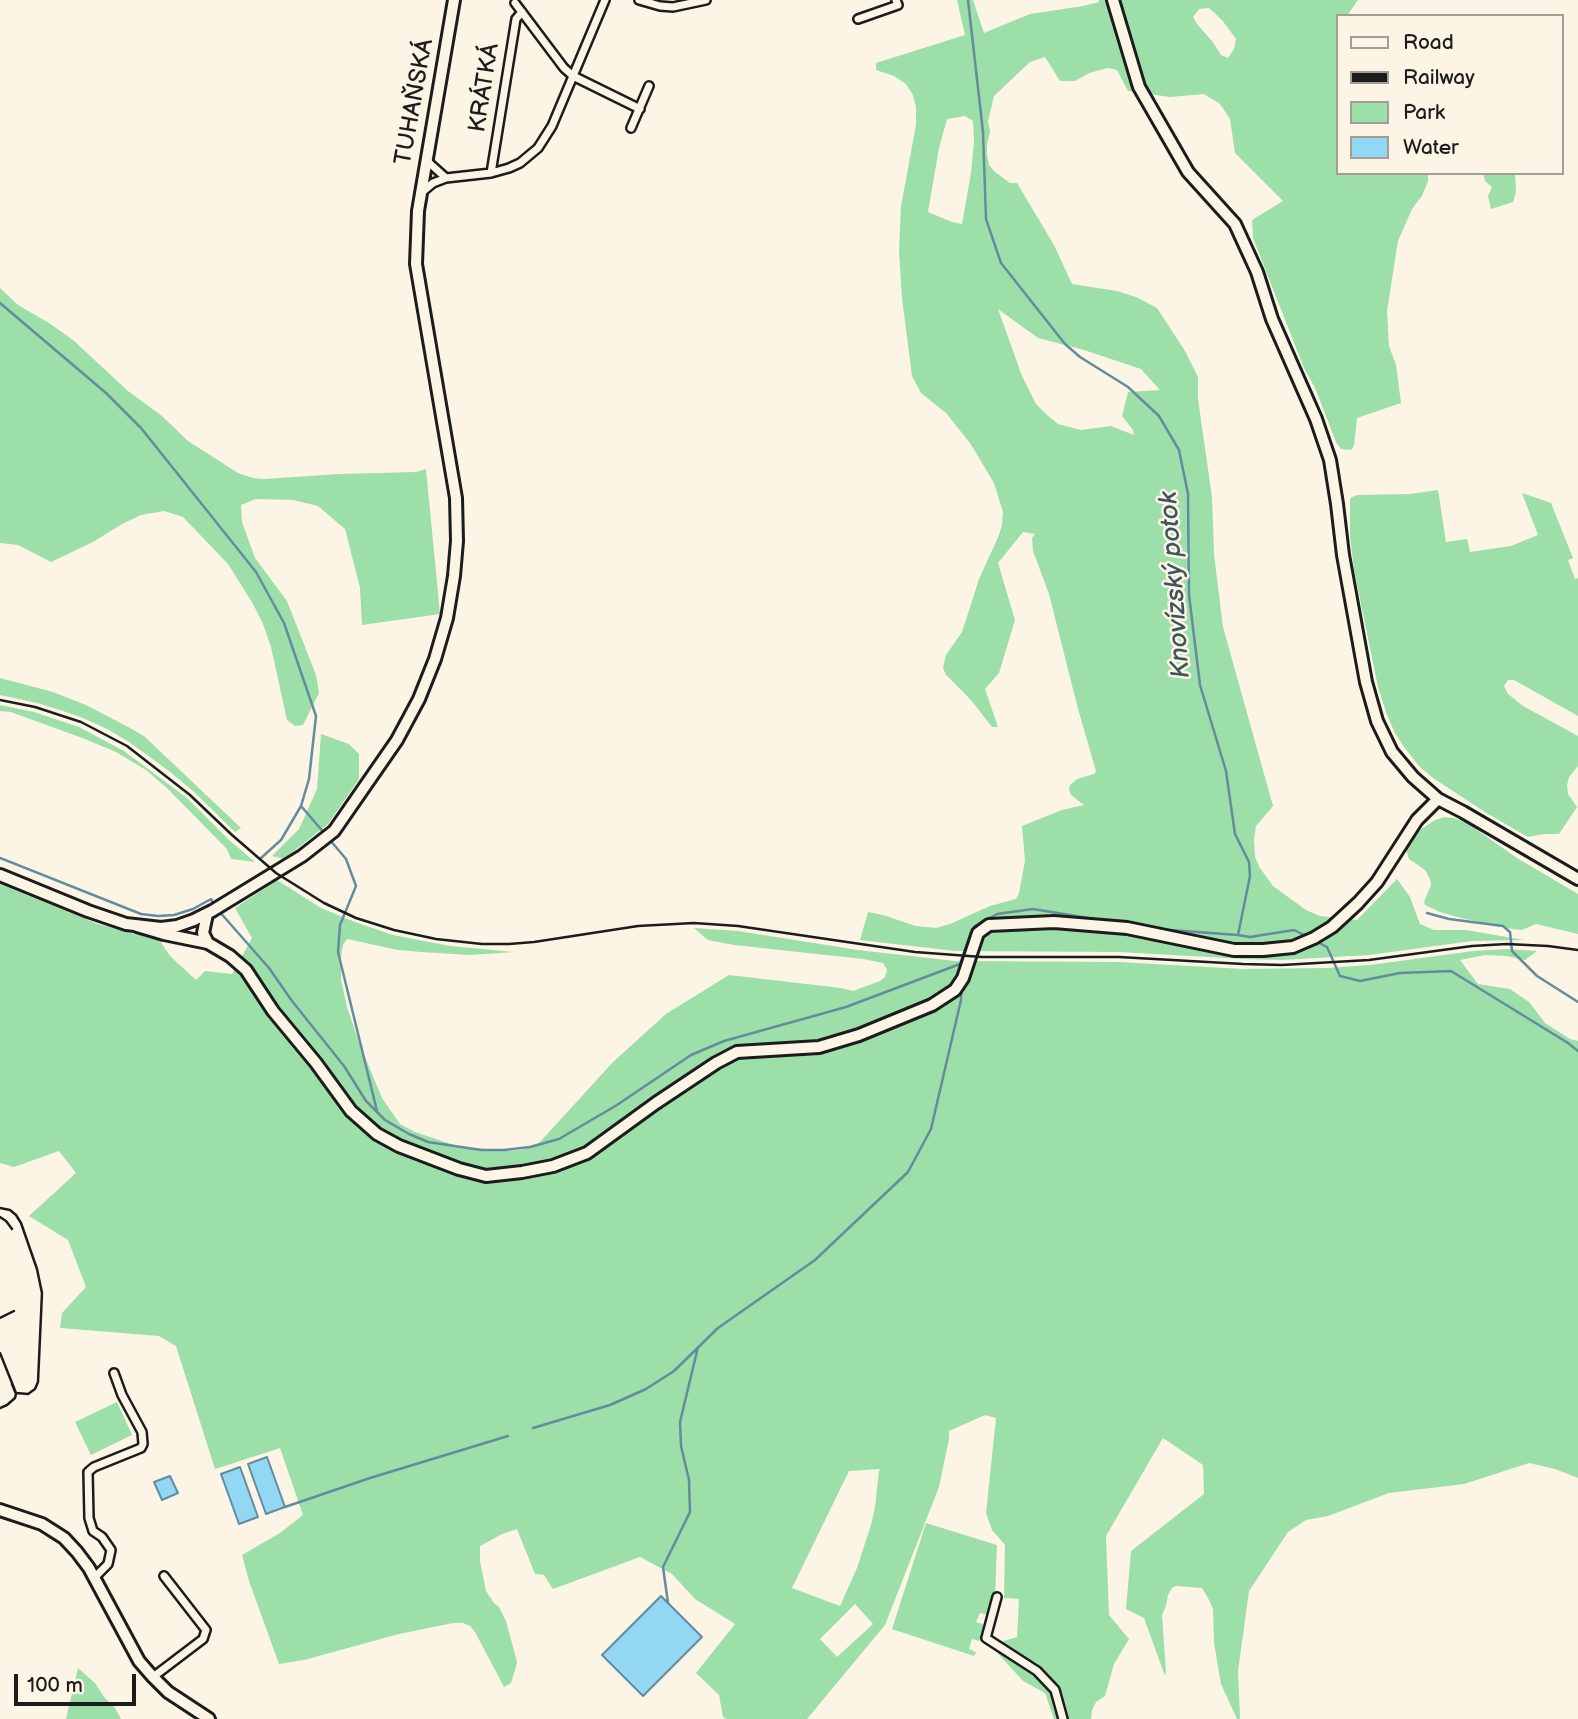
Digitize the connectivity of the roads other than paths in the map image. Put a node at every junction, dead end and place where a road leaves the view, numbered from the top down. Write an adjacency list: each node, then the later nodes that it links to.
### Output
1 (454, 0): 14 (street, TUHAŇSKÁ)
2 (605, 0): 10 (street)
3 (639, 0): 4 (street)
4 (706, 0)
5 (895, 0): 9 (street)
6 (1113, 0): 18 (street)
7 (516, 3): 8 (street, KRÁTKÁ)
8 (522, 12): 10 (street, KRÁTKÁ); 15 (street, KRÁTKÁ)
9 (858, 19)
10 (573, 76): 12 (street); 15 (street)
11 (649, 86): 12 (street)
12 (640, 109): 13 (street)
13 (631, 128)
14 (427, 161): 16 (street); 17 (street, TUHAŇSKÁ)
15 (491, 173): 16 (street)
16 (446, 178): 17 (street)
17 (421, 193): 21 (street, TUHAŇSKÁ)
18 (1438, 799): 20 (street); 23 (street)
19 (0, 875): 22 (street)
20 (1578, 879)
21 (209, 912): 22 (street, TUHAŇSKÁ); 23 (street)
22 (137, 926): 23 (street)
23 (208, 943)
24 (114, 1373): 27 (street)
25 (0, 1510): 27 (street)
26 (164, 1576): 29 (street)
27 (94, 1578): 29 (street)
28 (997, 1597): 31 (street)
29 (153, 1677): 30 (street)
30 (209, 1719)
31 (1063, 1719)

